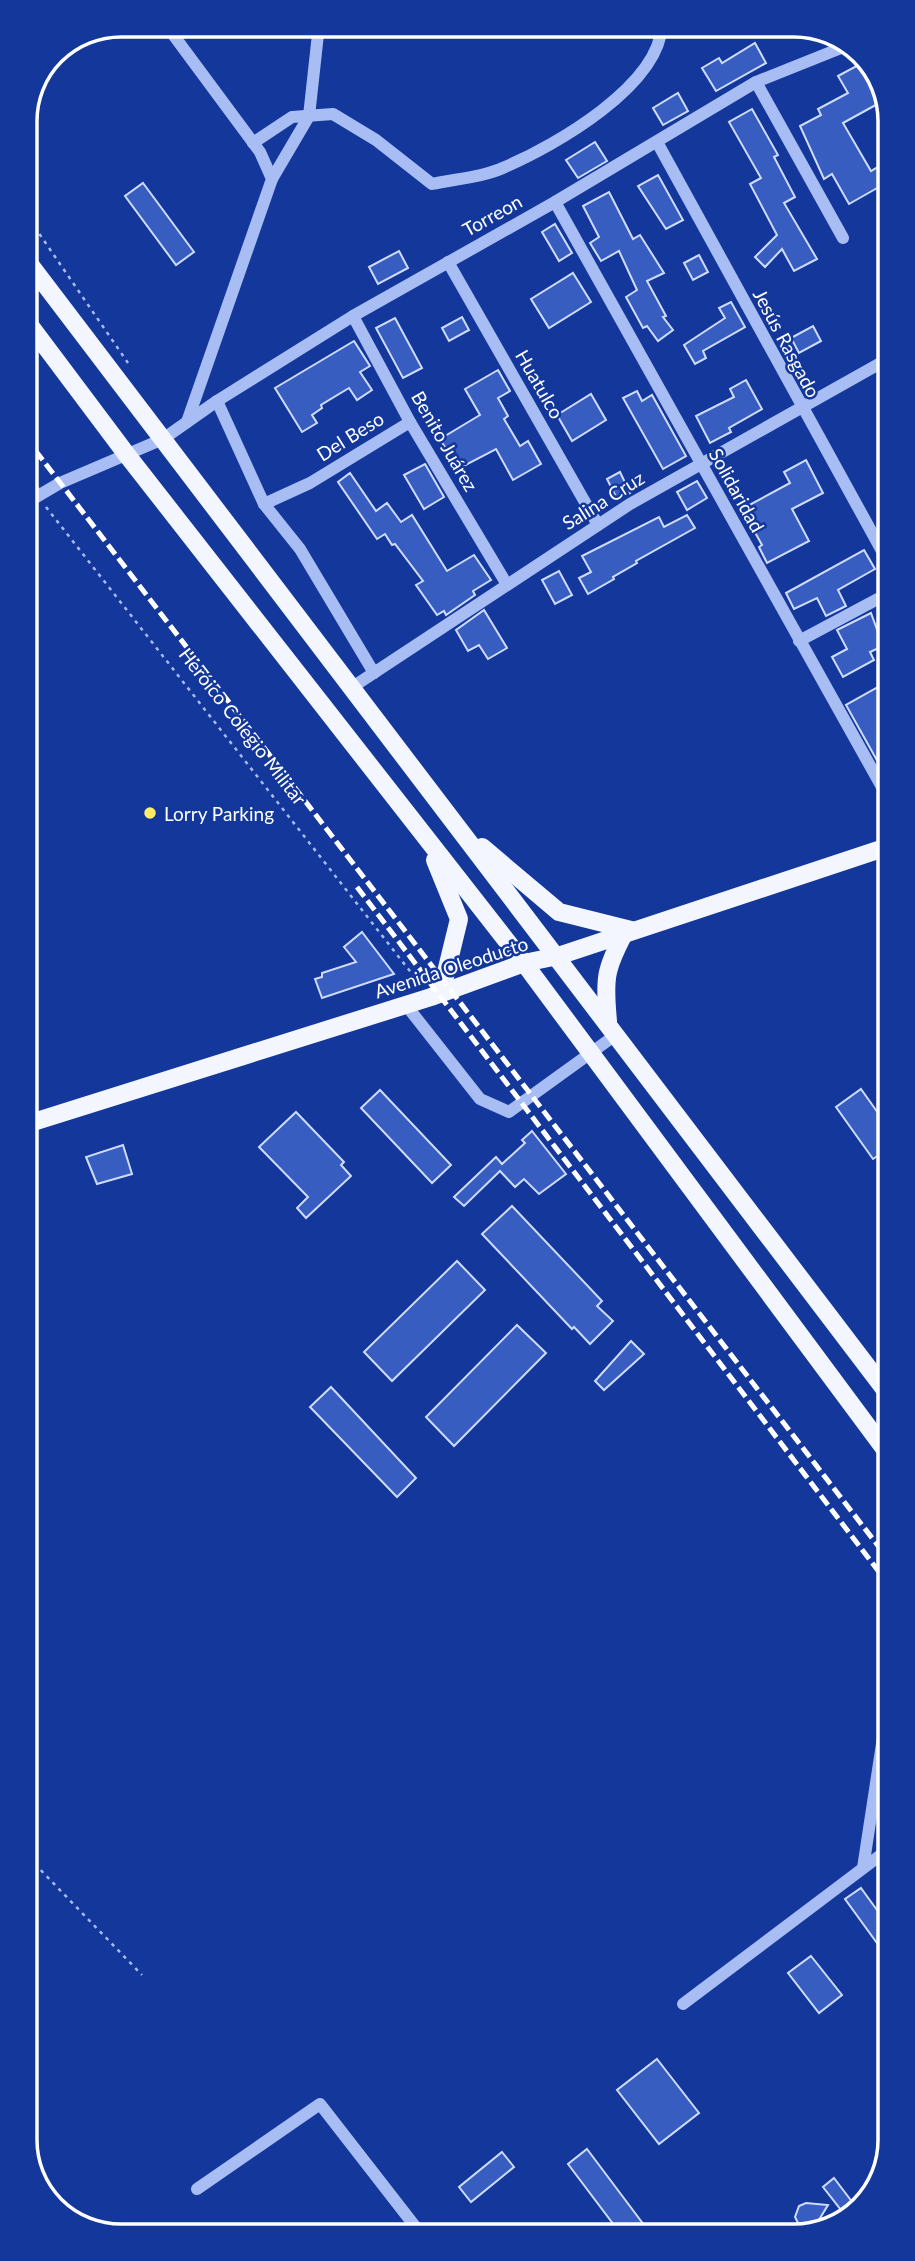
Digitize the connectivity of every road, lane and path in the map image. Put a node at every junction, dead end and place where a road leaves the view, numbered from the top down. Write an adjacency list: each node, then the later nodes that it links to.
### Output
1 (176, 37): 8 (street)
2 (318, 37): 6 (street)
3 (657, 37): 6 (street)
4 (838, 49): 5 (street, Torreon)
5 (756, 82): 7 (street, Torreon); 12 (street)
6 (309, 116): 8 (street); 9 (street)
7 (657, 142): 10 (street, Torreon); 20 (street, Jesús Rasgado)
8 (253, 143): 9 (street)
9 (272, 179): 21 (street)
10 (555, 202): 13 (street, Torreon); 25 (street, Solidaridad)
11 (37, 230): 17 (path)
12 (843, 238)
13 (448, 262): 15 (street, Torreon); 28 (street, Huatulco)
14 (37, 274): 23 (main road)
15 (353, 316): 19 (street, Torreon); 22 (street, Benito Juárez)
16 (37, 335): 24 (main road)
17 (128, 362)
18 (878, 364): 20 (street, Salina Cruz)
19 (217, 401): 21 (street, Torreon); 27 (street)
20 (800, 407): 25 (street, Salina Cruz); 29 (street, Jesús Rasgado)
21 (187, 422): 23 (street, Torreon)
22 (411, 422): 27 (street, Del Beso); 30 (street, Benito Juárez)
23 (163, 439): 24 (street, Torreon); 34 (main road)
24 (127, 455): 26 (street, Torreon); 36 (main road)
25 (701, 464): 28 (street, Salina Cruz); 32 (street, Solidaridad)
26 (37, 495): 44 (path, Heróico Colegio Militar)
27 (264, 504): 33 (street)
28 (598, 525): 30 (street, Salina Cruz)
29 (878, 543)
30 (506, 583): 33 (street, Salina Cruz)
31 (878, 599): 32 (street)
32 (799, 640): 37 (street, Solidaridad)
33 (374, 673): 34 (street, Salina Cruz)
34 (351, 688): 35 (main road)
35 (397, 749): 36 (main road); 38 (main road)
36 (371, 768): 39 (main road)
37 (878, 780)
38 (453, 822): 41 (main road); 42 (main road)
39 (428, 840): 43 (main road); 44 (main road)
40 (878, 850): 41 (main road, Avenida Oleoducto)
41 (628, 931): 42 (main road, Avenida Oleoducto); 46 (main road)
42 (558, 956): 43 (main road, Avenida Oleoducto); 46 (main road)
43 (524, 963): 44 (main road, Avenida Oleoducto); 47 (main road)
44 (436, 995): 45 (main road, Avenida Oleoducto)
45 (406, 1005): 47 (street); 48 (main road, Avenida Oleoducto)
46 (612, 1028): 47 (street); 49 (main road)
47 (591, 1053): 50 (main road)
48 (37, 1121)
49 (878, 1380)
50 (878, 1440)
51 (878, 1770): 54 (street)
52 (878, 1857): 54 (street)
53 (37, 1866): 55 (path)
54 (863, 1868): 56 (street)
55 (142, 1975)
56 (683, 2004)
57 (197, 2189): 58 (street)
58 (413, 2224)

